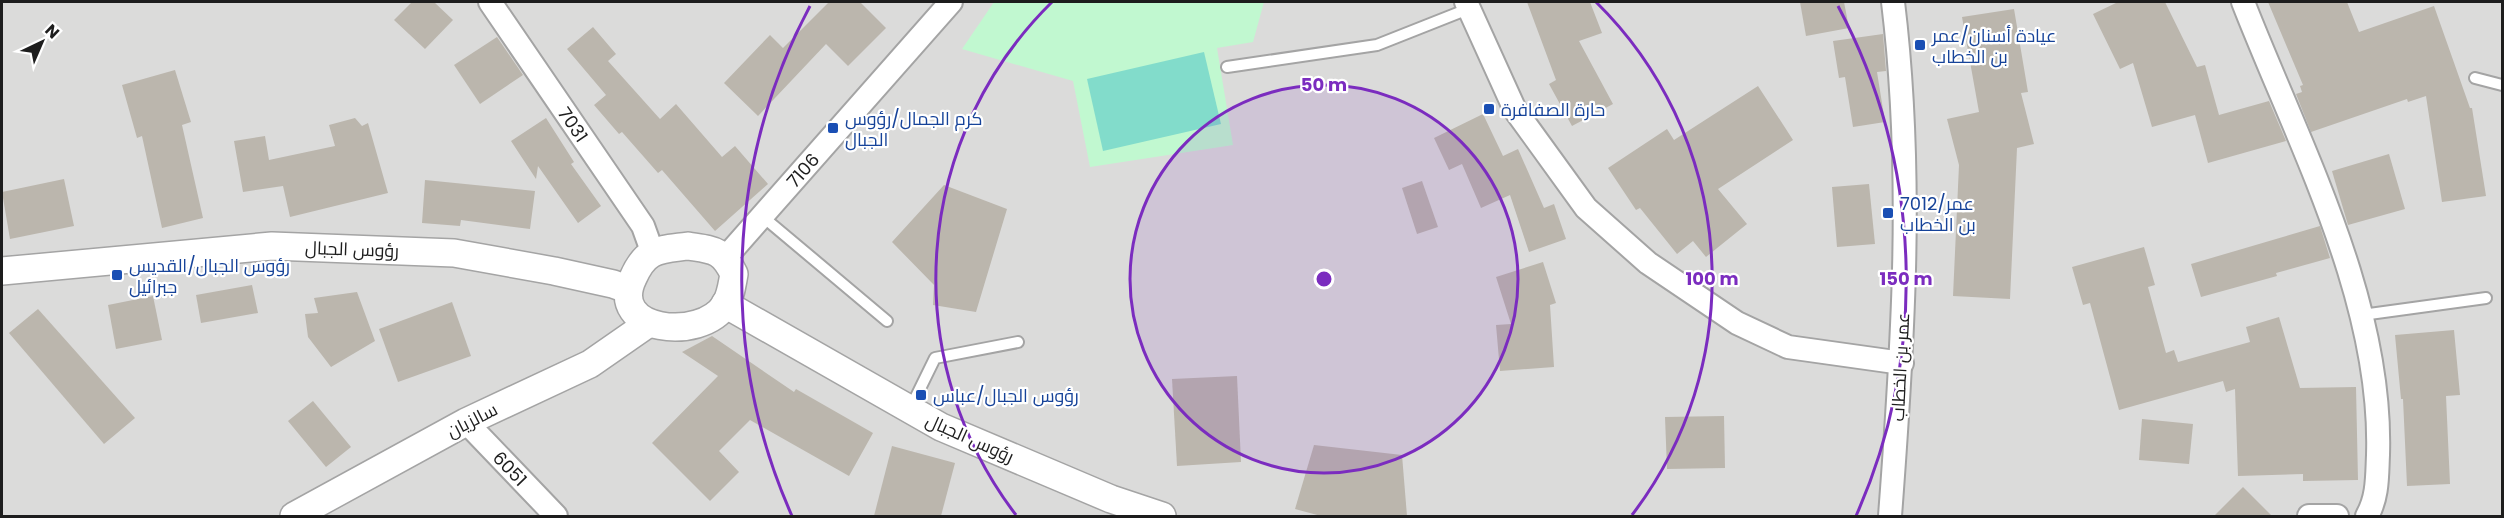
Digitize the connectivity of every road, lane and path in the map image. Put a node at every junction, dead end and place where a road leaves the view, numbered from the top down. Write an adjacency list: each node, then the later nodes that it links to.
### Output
1 (490, 2): 10 (street, 7031)
2 (951, 2): 9 (street, 7106)
3 (1893, 2): 20 (street, عمر بن الخطاب)
4 (2243, 2): 16 (street)
5 (1467, 5): 6 (lane); 20 (street)
6 (1227, 67)
7 (2475, 78): 8 (lane)
8 (2502, 85)
9 (761, 216): 11 (street, 7106); 17 (lane)
10 (652, 251): 11 (street); 13 (street)
11 (726, 257): 15 (street)
12 (2, 271): 13 (street, رؤوس الجبال)
13 (627, 289): 18 (street)
14 (2486, 298): 16 (lane)
15 (725, 304): 18 (street); 21 (street, رؤوس الجبال)
16 (2362, 315): 29 (street)
17 (888, 321)
18 (649, 323): 22 (street, سالزيان)
19 (1018, 342): 21 (lane)
20 (1902, 363): 26 (street, عمر بن الخطاب)
21 (910, 410): 25 (street, رؤوس الجبال)
22 (466, 422): 23 (street, سالزيان); 24 (street, 6051)
23 (294, 516)
24 (556, 516)
25 (1162, 516)
26 (1890, 516)
27 (2309, 516): 28 (street)
28 (2337, 516)
29 (2367, 516)

